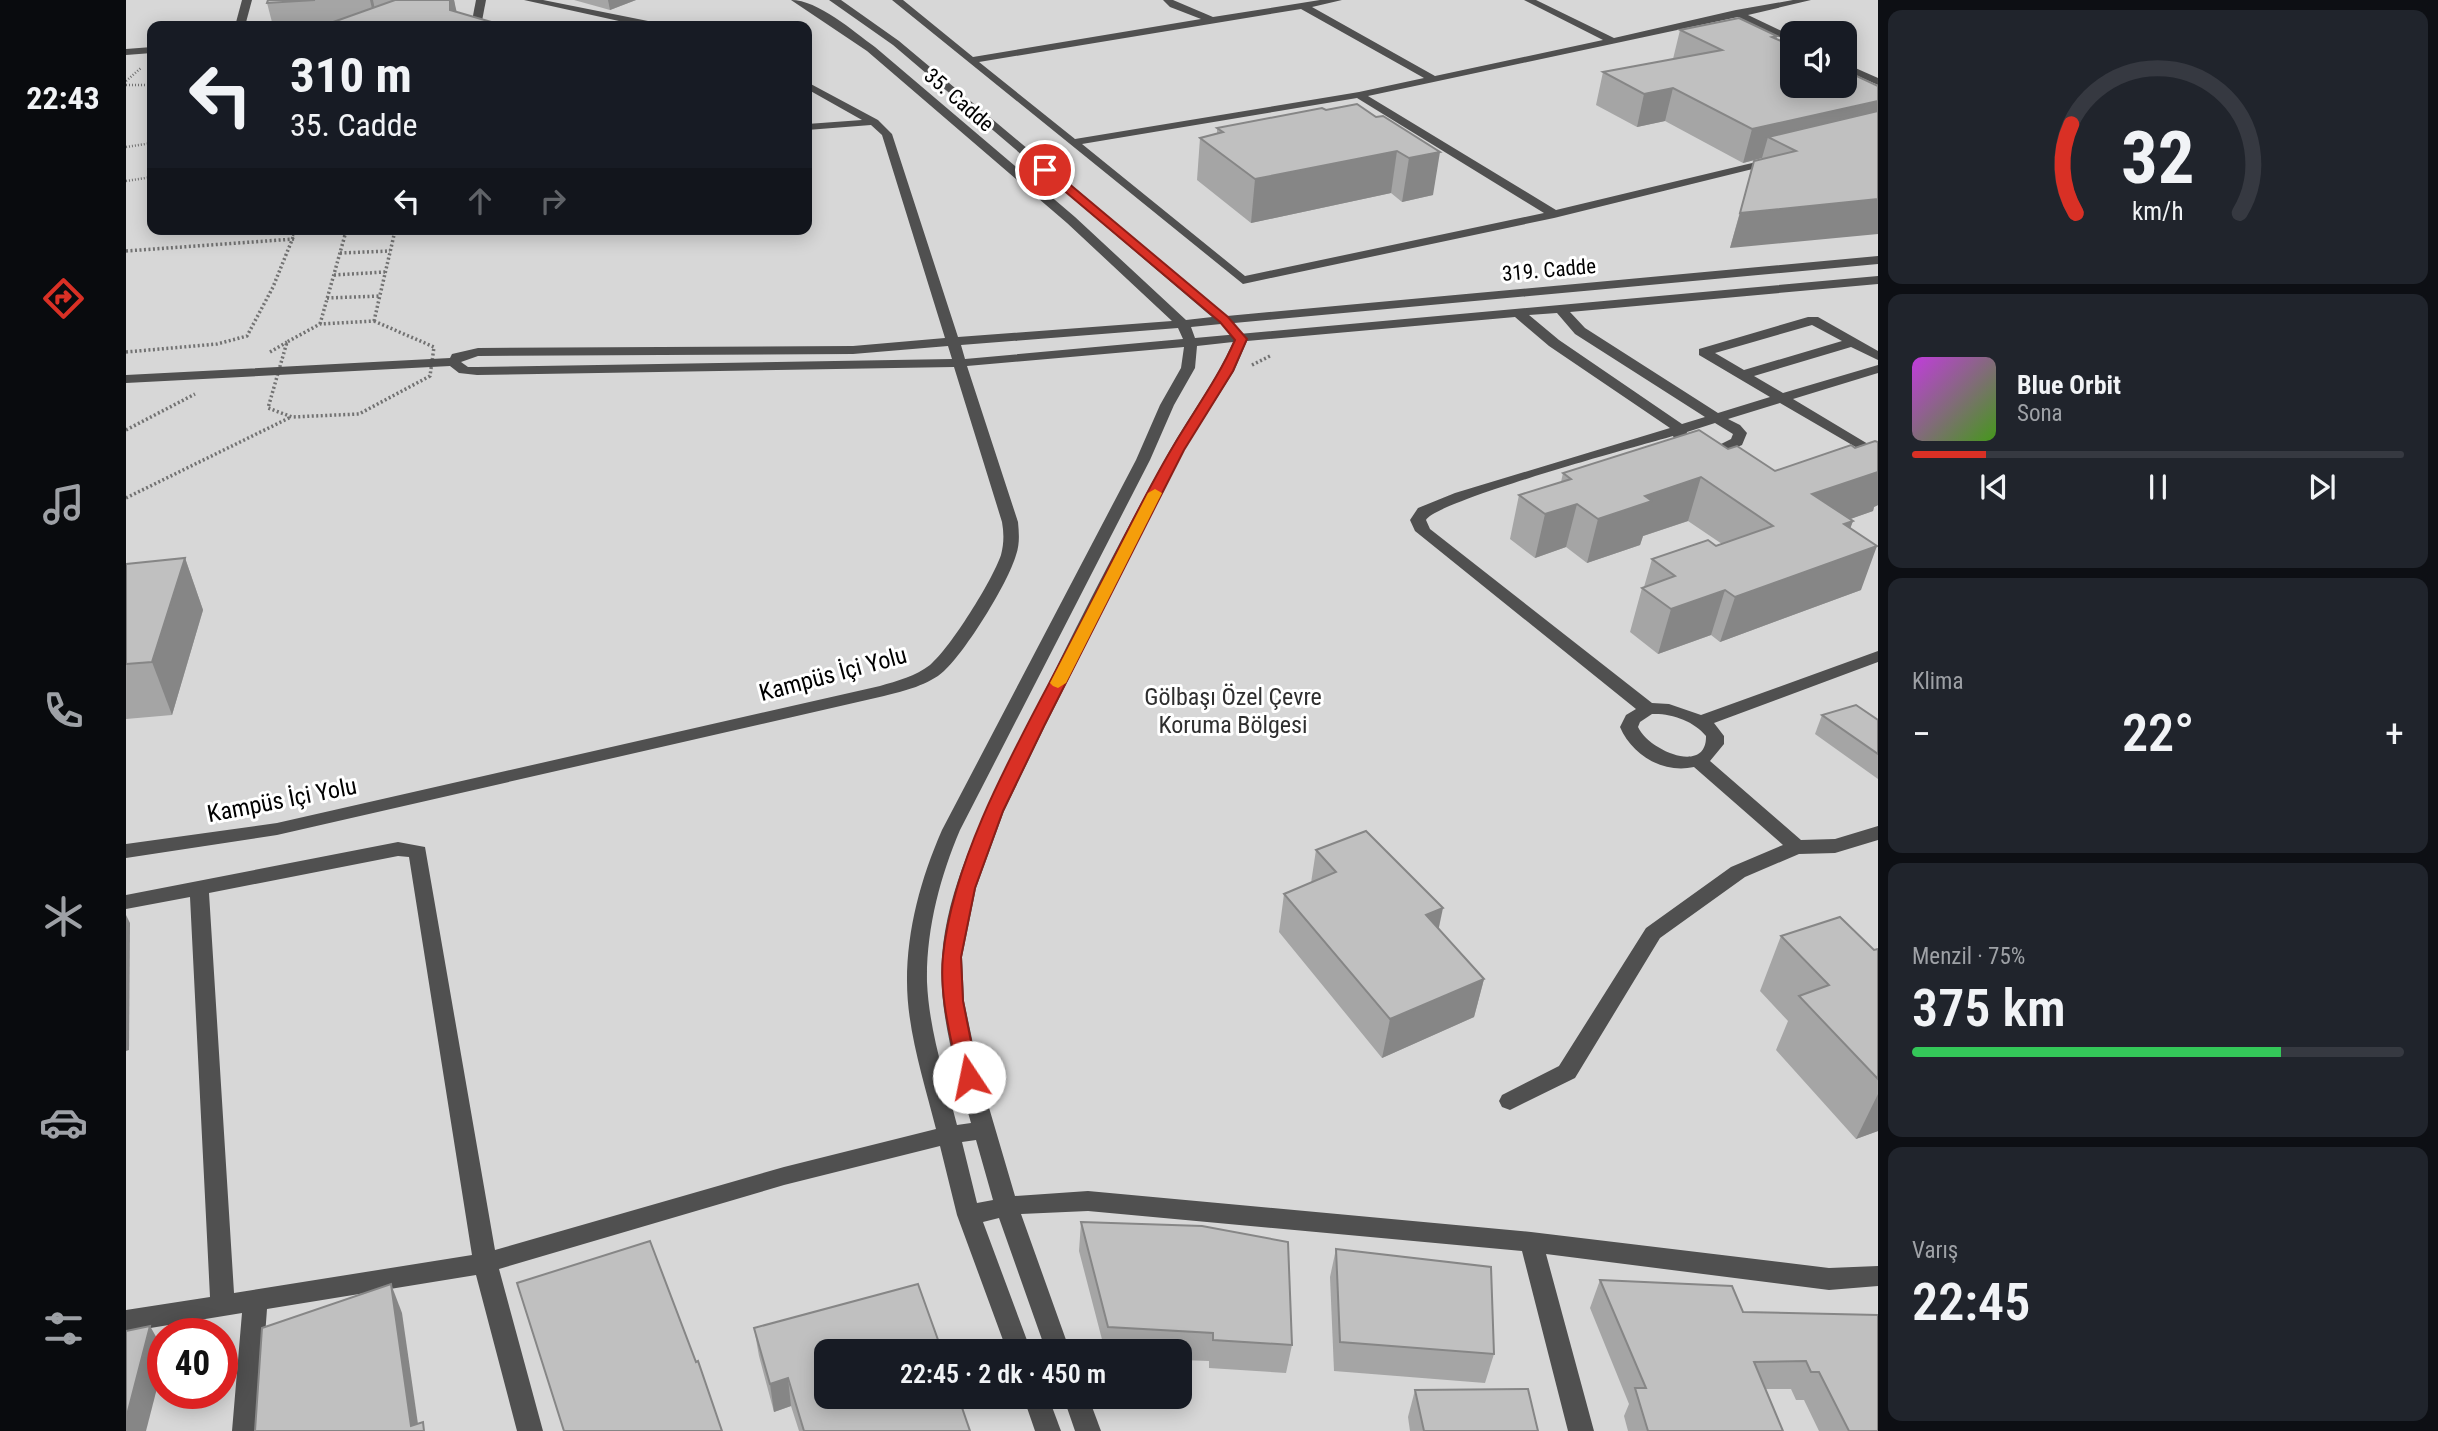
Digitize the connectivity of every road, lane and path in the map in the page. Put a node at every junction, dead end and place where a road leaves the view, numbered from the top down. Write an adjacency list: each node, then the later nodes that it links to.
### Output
1 (247, 0): 14 (street)
2 (481, 0): 15 (street)
3 (529, 0): 16 (street)
4 (796, 0): 56 (street, 35. Cadde)
5 (834, 0): 53 (street, 35. Cadde)
6 (897, 0): 21 (street)
7 (1168, 0): 13 (street)
8 (1337, 0): 11 (street)
9 (1529, 0): 18 (street)
10 (1805, 0): 12 (street)
11 (1303, 6): 13 (street); 23 (street)
12 (1736, 13): 17 (street); 18 (street)
13 (1210, 19): 21 (street)
14 (241, 21)
15 (477, 21)
16 (631, 21)
17 (1780, 34)
18 (1612, 41): 23 (street)
19 (147, 50): 20 (street)
20 (126, 52)
21 (971, 60): 31 (street)
22 (1857, 72): 24 (street)
23 (1432, 78): 28 (street)
24 (1878, 82)
25 (126, 85): 26 (path)
26 (147, 85)
27 (812, 88): 29 (street, Kampüs İçi Yolu)
28 (1359, 95): 31 (street); 37 (street)
29 (874, 122): 30 (street); 58 (street, Kampüs İçi Yolu)
30 (812, 127)
31 (1075, 142): 37 (street)
32 (147, 144): 33 (path)
33 (126, 147)
34 (1784, 159): 37 (street)
35 (147, 178): 36 (path)
36 (126, 181)
37 (1555, 214)
38 (295, 235): 41 (path)
39 (345, 235): 44 (path)
40 (394, 235): 43 (path)
41 (294, 239): 42 (path); 61 (path)
42 (126, 251)
43 (390, 251): 44 (path); 46 (path)
44 (340, 253): 47 (path)
45 (1878, 260): 53 (street, 319. Cadde)
46 (385, 272): 47 (path); 49 (path)
47 (334, 275): 50 (path)
48 (1878, 280): 51 (street, 319. Cadde)
49 (380, 296): 50 (path); 54 (path)
50 (327, 298): 55 (path)
51 (1560, 308): 52 (street, 319. Cadde); 70 (street)
52 (1517, 312): 57 (street, 319. Cadde); 71 (street)
53 (1224, 319): 56 (street, 319. Cadde); 57 (street, 35. Cadde)
54 (374, 321)
55 (320, 324)
56 (1183, 324): 58 (street, 319. Cadde); 60 (street)
57 (1241, 339): 60 (street, 319. Cadde); 86 (street)
58 (954, 341): 63 (street, 319. Cadde); 64 (street, Kampüs İçi Yolu)
59 (1853, 342): 62 (street); 66 (street); 66 (street)
60 (1191, 343): 64 (street, 319. Cadde); 87 (street)
61 (126, 352)
62 (1878, 356)
63 (454, 362): 64 (street, 319. Cadde); 67 (street)
64 (960, 363): 82 (street, Kampüs İçi Yolu)
65 (1878, 369): 68 (street)
66 (1742, 375): 68 (street)
67 (126, 379)
68 (1781, 398): 70 (street); 73 (street)
69 (292, 417): 75 (path)
70 (1716, 418): 71 (street); 72 (street)
71 (1680, 429): 72 (street); 77 (street)
72 (1723, 448): 74 (street)
73 (1878, 456)
74 (1745, 461)
75 (126, 498)
76 (1878, 656): 78 (street)
77 (1648, 709): 78 (street); 79 (street)
78 (1701, 721): 79 (street)
79 (1697, 759): 81 (street)
80 (1878, 833): 81 (street)
81 (1797, 847): 85 (street)
82 (126, 851)
83 (200, 887): 84 (street); 91 (street); 94 (street)
84 (126, 902)
85 (1510, 1101)
86 (986, 1130): 87 (street); 88 (street)
87 (948, 1135): 89 (street); 91 (street)
88 (1006, 1206): 89 (street); 90 (street); 97 (street)
89 (969, 1215): 96 (street)
90 (1531, 1242): 92 (street); 104 (street)
91 (485, 1262): 93 (street); 101 (street)
92 (1878, 1276)
93 (255, 1301): 94 (street); 100 (street)
94 (223, 1305): 95 (street)
95 (126, 1321)
96 (1015, 1339)
97 (1054, 1339)
98 (1040, 1409): 102 (street)
99 (1080, 1409): 103 (street)
100 (245, 1431)
101 (530, 1431)
102 (1048, 1431)
103 (1088, 1431)
104 (1581, 1431)

